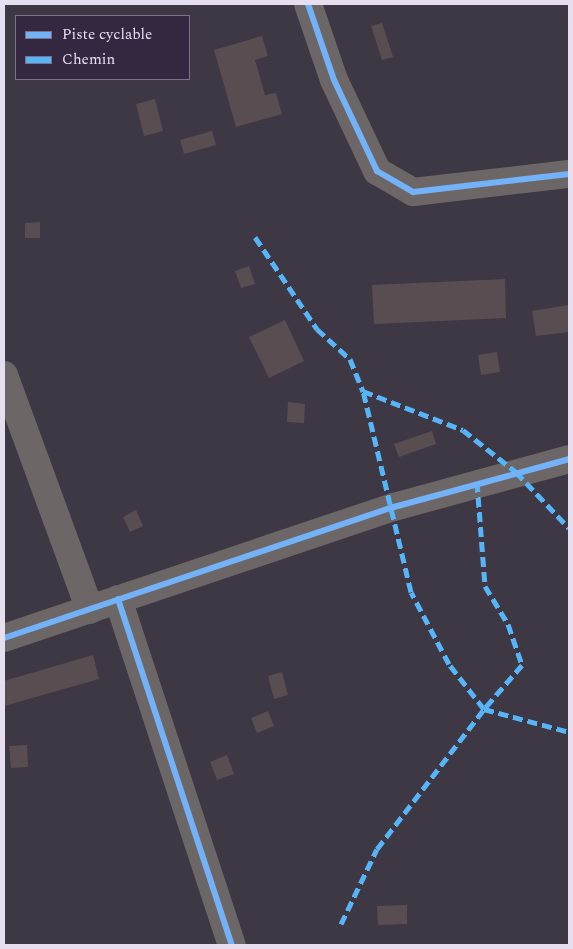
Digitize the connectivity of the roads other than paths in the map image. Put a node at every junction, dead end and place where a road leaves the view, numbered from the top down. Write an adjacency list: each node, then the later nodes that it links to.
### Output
1 (308, 4): 2 (street)
2 (569, 174)
3 (4, 375): 6 (street)
4 (569, 459): 5 (street)
5 (118, 599): 6 (street); 8 (street)
6 (90, 610): 7 (street)
7 (4, 638)
8 (232, 945)

